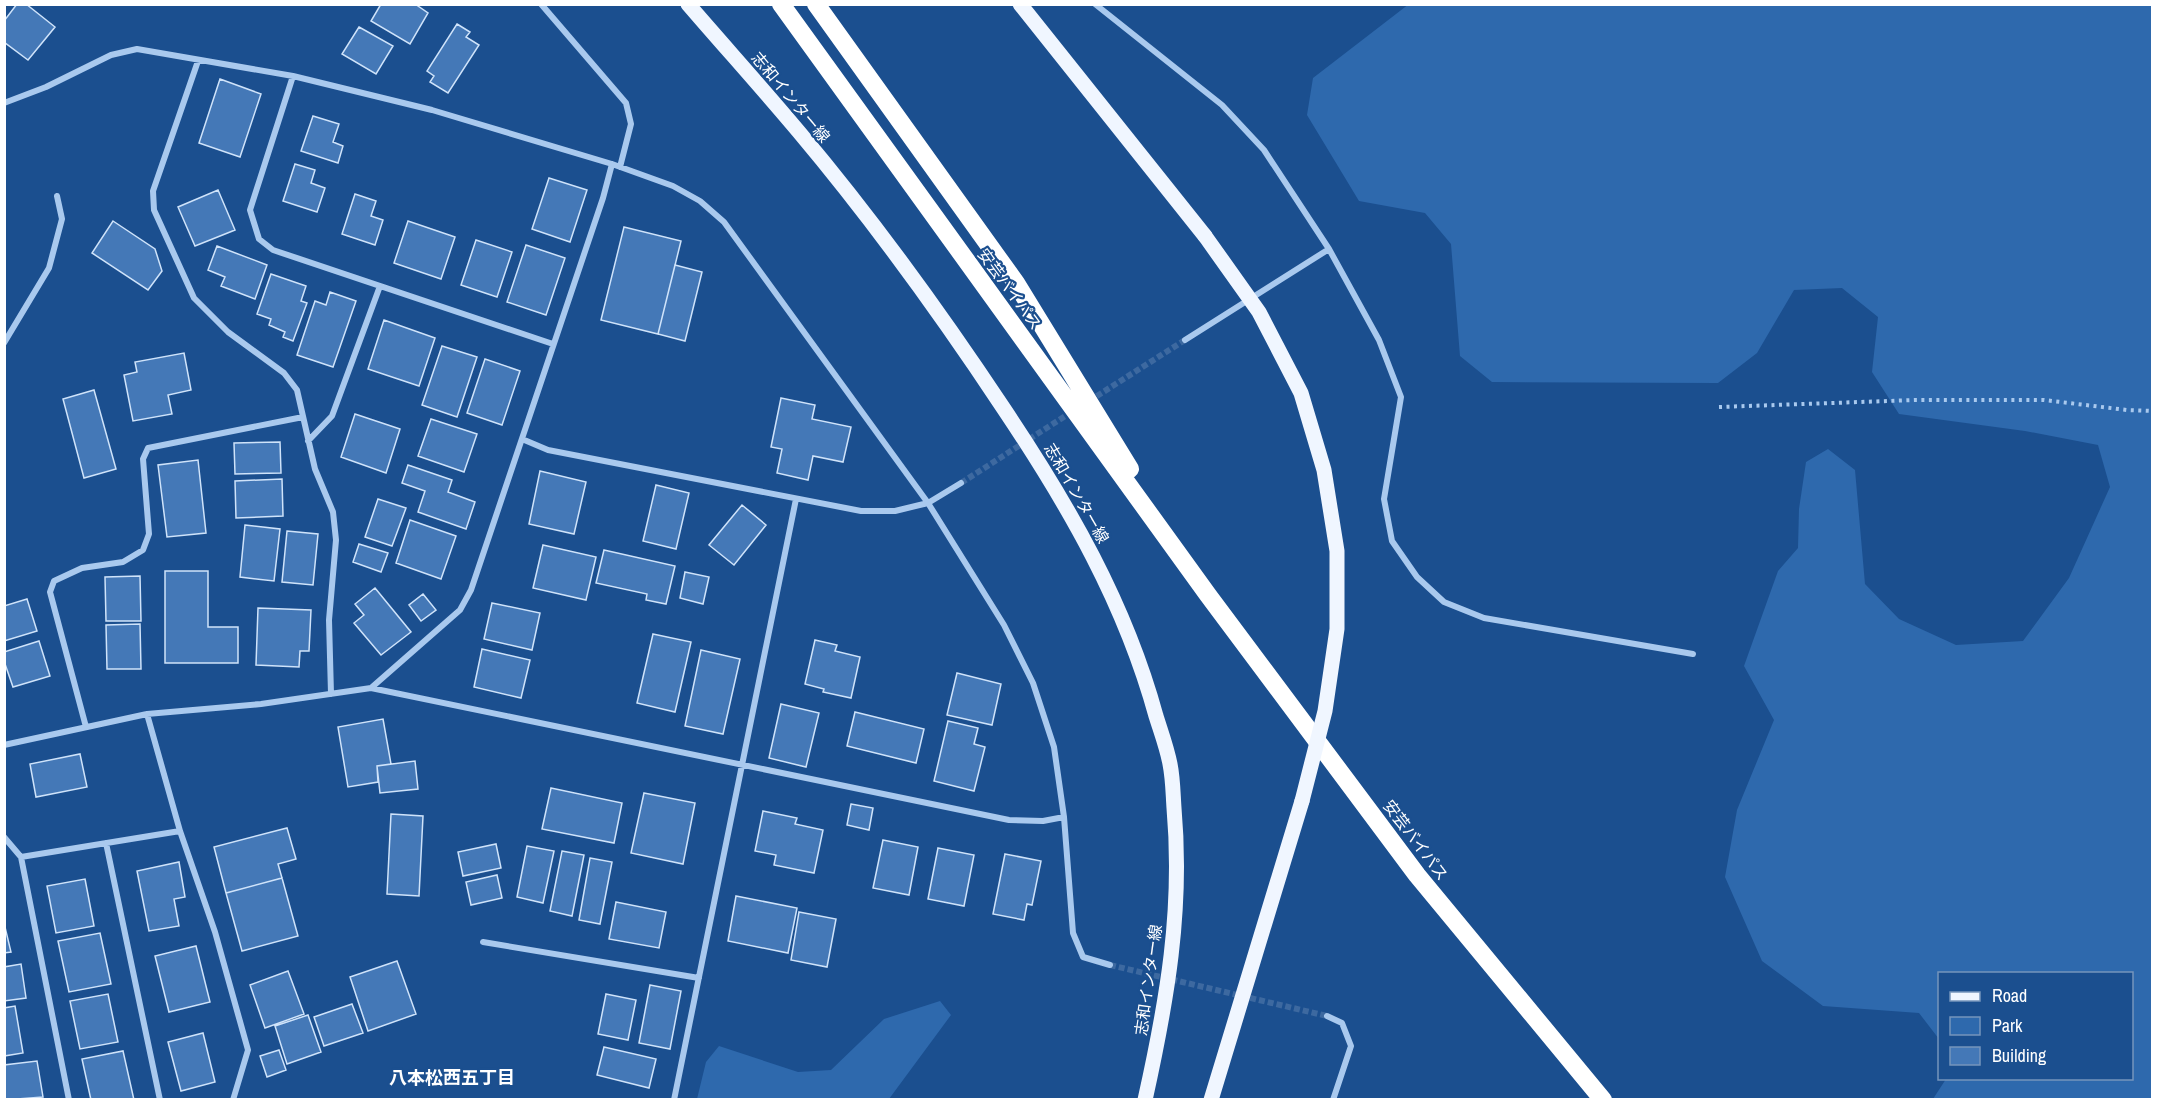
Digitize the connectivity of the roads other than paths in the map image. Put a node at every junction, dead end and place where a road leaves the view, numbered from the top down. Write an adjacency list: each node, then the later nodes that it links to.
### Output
1 (541, 4): 11 (street)
2 (688, 4): 45 (main road, 志和インター線)
3 (781, 4): 24 (highway, 安芸バイパス)
4 (816, 4): 24 (highway, 安芸バイパス)
5 (1020, 4): 46 (main road, bridge)
6 (1095, 4): 13 (street)
7 (198, 61): 8 (street); 9 (street); 18 (street)
8 (293, 76): 10 (street); 14 (street)
9 (4, 102)
10 (612, 164): 11 (street); 17 (street)
11 (620, 167): 23 (street)
12 (57, 196): 16 (street)
13 (1329, 249): 15 (street); 25 (street)
14 (380, 286): 17 (street); 20 (street)
15 (1185, 340)
16 (4, 343)
17 (553, 344): 19 (street)
18 (303, 417): 20 (street); 29 (street)
19 (522, 439): 22 (street); 26 (street)
20 (309, 441): 27 (street)
21 (961, 483): 23 (street)
22 (796, 499): 23 (street); 31 (street)
23 (928, 503): 32 (street)
24 (1208, 596): 48 (highway, 安芸バイパス)
25 (1693, 654)
26 (371, 688): 27 (street); 31 (street)
27 (331, 694): 28 (street)
28 (147, 714): 29 (street); 33 (street)
29 (86, 727): 30 (street)
30 (4, 745)
31 (742, 765): 32 (street); 39 (street)
32 (1064, 817): 38 (street)
33 (180, 831): 35 (street); 43 (street)
34 (4, 837): 36 (street)
35 (106, 843): 36 (street); 42 (street)
36 (21, 857): 41 (street)
37 (483, 942): 39 (street)
38 (1110, 965)
39 (699, 978): 44 (street)
40 (1326, 1016): 47 (street)
41 (69, 1100)
42 (160, 1100)
43 (233, 1100)
44 (674, 1100)
45 (1144, 1100)
46 (1211, 1100)
47 (1333, 1100)
48 (1603, 1100)

